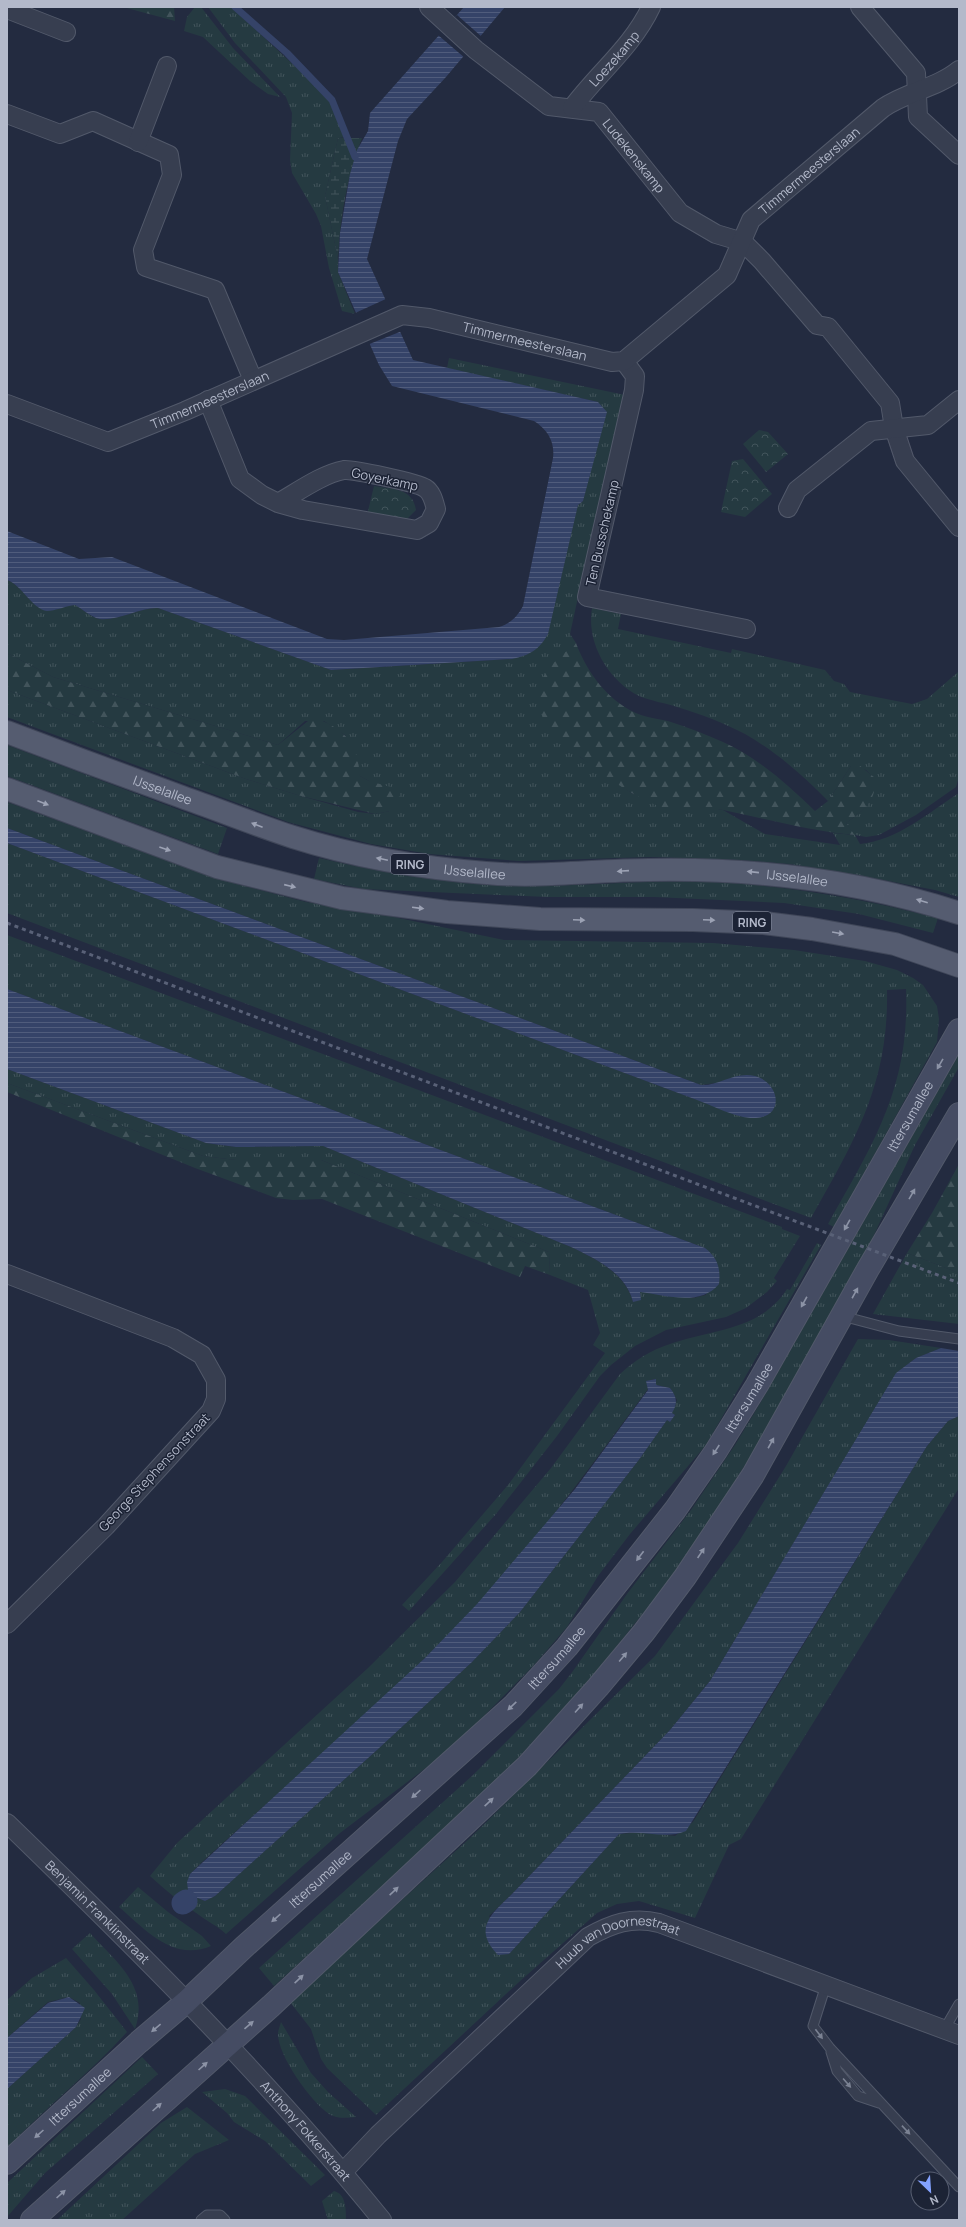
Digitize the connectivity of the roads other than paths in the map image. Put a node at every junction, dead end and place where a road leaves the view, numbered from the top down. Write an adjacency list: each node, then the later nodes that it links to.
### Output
1 (429, 7): 9 (street, Ludekenskamp)
2 (651, 7): 9 (street, Loezekamp)
3 (860, 7): 8 (street)
4 (7, 9): 5 (street)
5 (66, 32)
6 (167, 66): 11 (street)
7 (959, 70): 8 (street, Timmermeesterslaan)
8 (917, 91): 12 (street); 13 (street, Timmermeesterslaan)
9 (572, 108): 13 (street, Ludekenskamp)
10 (7, 114): 11 (street)
11 (138, 142): 15 (street)
12 (959, 155)
13 (743, 242): 14 (street, Timmermeesterslaan); 19 (street)
14 (624, 360): 15 (street, Timmermeesterslaan); 23 (street, Ten Busschekamp)
15 (253, 380): 16 (street, Timmermeesterslaan)
16 (208, 400): 18 (street, Timmermeesterslaan); 20 (street, Goyerkamp)
17 (959, 400): 19 (street)
18 (7, 404)
19 (894, 428): 21 (street); 22 (street)
20 (278, 503): 20 (street, Goyerkamp)
21 (788, 508)
22 (959, 527)
23 (746, 629)
24 (7, 732): 26 (main road, IJsselallee / RING, one-way to 24)
25 (7, 790): 27 (main road, RING, one-way to 27)
26 (959, 913)
27 (959, 966)
28 (959, 1030): 36 (main road, Ittersumallee, one-way to 36)
29 (959, 1114): 31 (main road, one-way to 29)
30 (7, 1274): 33 (street, George Stephensonstraat)
31 (842, 1316): 32 (lane); 39 (main road, one-way to 31)
32 (959, 1339)
33 (7, 1624)
34 (7, 1823): 36 (street, Benjamin Franklinstraat)
35 (826, 1985): 38 (street, Huub van Doornestraat); 41 (street, Huub van Doornestraat); 42 (lane, one-way to 42)
36 (186, 2002): 39 (street, Benjamin Franklinstraat); 40 (main road, Ittersumallee, one-way to 40)
37 (959, 2004): 38 (lane)
38 (952, 2032)
39 (227, 2044): 41 (street, Anthony Fokkerstraat); 43 (main road, one-way to 39)
40 (7, 2163)
41 (343, 2172): 46 (street, Anthony Fokkerstraat)
42 (959, 2187)
43 (32, 2220)
44 (201, 2220): 45 (lane)
45 (225, 2220)
46 (382, 2220)

